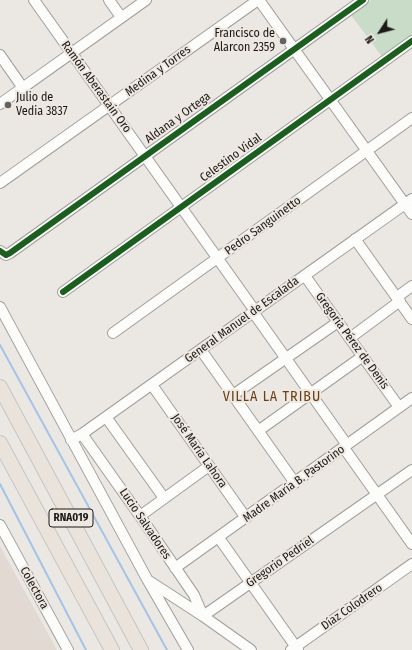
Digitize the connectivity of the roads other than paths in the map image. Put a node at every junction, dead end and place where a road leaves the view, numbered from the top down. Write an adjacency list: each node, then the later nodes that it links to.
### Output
1 (34, 0): 9 (street, Ramón Aberastaín Oro)
2 (109, 0): 6 (street)
3 (146, 0): 6 (street)
4 (258, 0): 8 (street); 14 (street, Medina y Torres)
5 (363, 0): 8 (street, Aldana y Ortega)
6 (121, 18): 9 (street)
7 (412, 41): 12 (street, Celestino Vidal)
8 (294, 49): 12 (street); 17 (street, Aldana y Ortega)
9 (72, 53): 11 (street); 14 (street, Ramón Aberastaín Oro)
10 (0, 55): 11 (street)
11 (23, 88): 13 (street)
12 (330, 99): 16 (street); 20 (street, Celestino Vidal)
13 (0, 104)
14 (110, 106): 17 (street, Ramón Aberastaín Oro); 18 (street, Medina y Torres)
15 (412, 118): 16 (street, Pedro Sanguinetto)
16 (367, 151): 19 (street); 24 (street, Pedro Sanguinetto)
17 (145, 156): 20 (street, Ramón Aberastaín Oro); 23 (street, Aldana y Ortega)
18 (0, 183)
19 (409, 202): 21 (street); 22 (street, General Manuel de Escalada)
20 (182, 207): 24 (street, Ramón Aberastaín Oro); 27 (street, Celestino Vidal)
21 (412, 214)
22 (355, 240): 25 (street, General Manuel de Escalada); 28 (street)
23 (3, 253)
24 (218, 258): 30 (street, Ramón Aberastaín Oro); 33 (street, Pedro Sanguinetto)
25 (305, 276): 30 (street, General Manuel de Escalada); 32 (street, Gregoria Pérez de Denis)
26 (412, 286): 28 (street)
27 (63, 292)
28 (398, 299): 31 (street); 34 (street)
29 (0, 307): 47 (street)
30 (254, 311): 35 (street, General Manuel de Escalada); 37 (street, Ramón Aberastaín Oro)
31 (412, 319)
32 (338, 322): 34 (street, Gregoria Pérez de Denis); 37 (street)
33 (113, 332)
34 (350, 338): 36 (street, Gregoria Pérez de Denis)
35 (201, 350): 38 (street, General Manuel de Escalada); 41 (street)
36 (363, 356): 40 (street); 43 (street, Gregoria Pérez de Denis)
37 (286, 358): 40 (street, Ramón Aberastaín Oro); 41 (street)
38 (152, 385): 44 (street, General Manuel de Escalada); 50 (street, José María Lahora)
39 (0, 387): 60 (highway, RNA019)
40 (310, 393): 45 (street); 49 (street, Ramón Aberastaín Oro)
41 (233, 395): 45 (street)
42 (412, 398): 43 (street, Madre María B. Pastorino)
43 (399, 407): 49 (street, Madre María B. Pastorino)
44 (106, 417): 46 (street, General Manuel de Escalada); 54 (street)
45 (258, 431): 52 (street)
46 (82, 434): 47 (street, General Manuel de Escalada); 55 (street, Lucio Salvadores)
47 (71, 440): 63 (street)
48 (0, 443): 68 (highway, RNA019)
49 (345, 447): 52 (street, Madre María B. Pastorino); 53 (street, Ramón Aberastaín Oro)
50 (209, 466): 54 (street); 56 (street, José María Lahora)
51 (412, 470): 53 (street, Gregorio Pedriel)
52 (295, 483): 56 (street, Madre María B. Pastorino)
53 (377, 495): 59 (street, Ramón Aberastaín Oro); 64 (street, Gregorio Pedriel)
54 (164, 498): 55 (street)
55 (140, 516): 62 (street, Lucio Salvadores)
56 (246, 518): 58 (street, Madre María B. Pastorino)
57 (0, 525): 67 (street, Colectora)
58 (219, 538): 62 (street, Madre María B. Pastorino); 64 (street)
59 (412, 544)
60 (93, 559): 69 (highway, RNA019); 70 (highway)
61 (412, 564): 66 (street, Díaz Colodrero)
62 (175, 568): 65 (street, Lucio Salvadores)
63 (147, 580): 65 (street); 71 (street)
64 (250, 583): 65 (street, Gregorio Pedriel); 66 (street)
65 (204, 616): 72 (street)
66 (295, 649)
67 (68, 650)
68 (112, 650)
69 (141, 650)
70 (150, 650)
71 (188, 650)
72 (251, 650)

